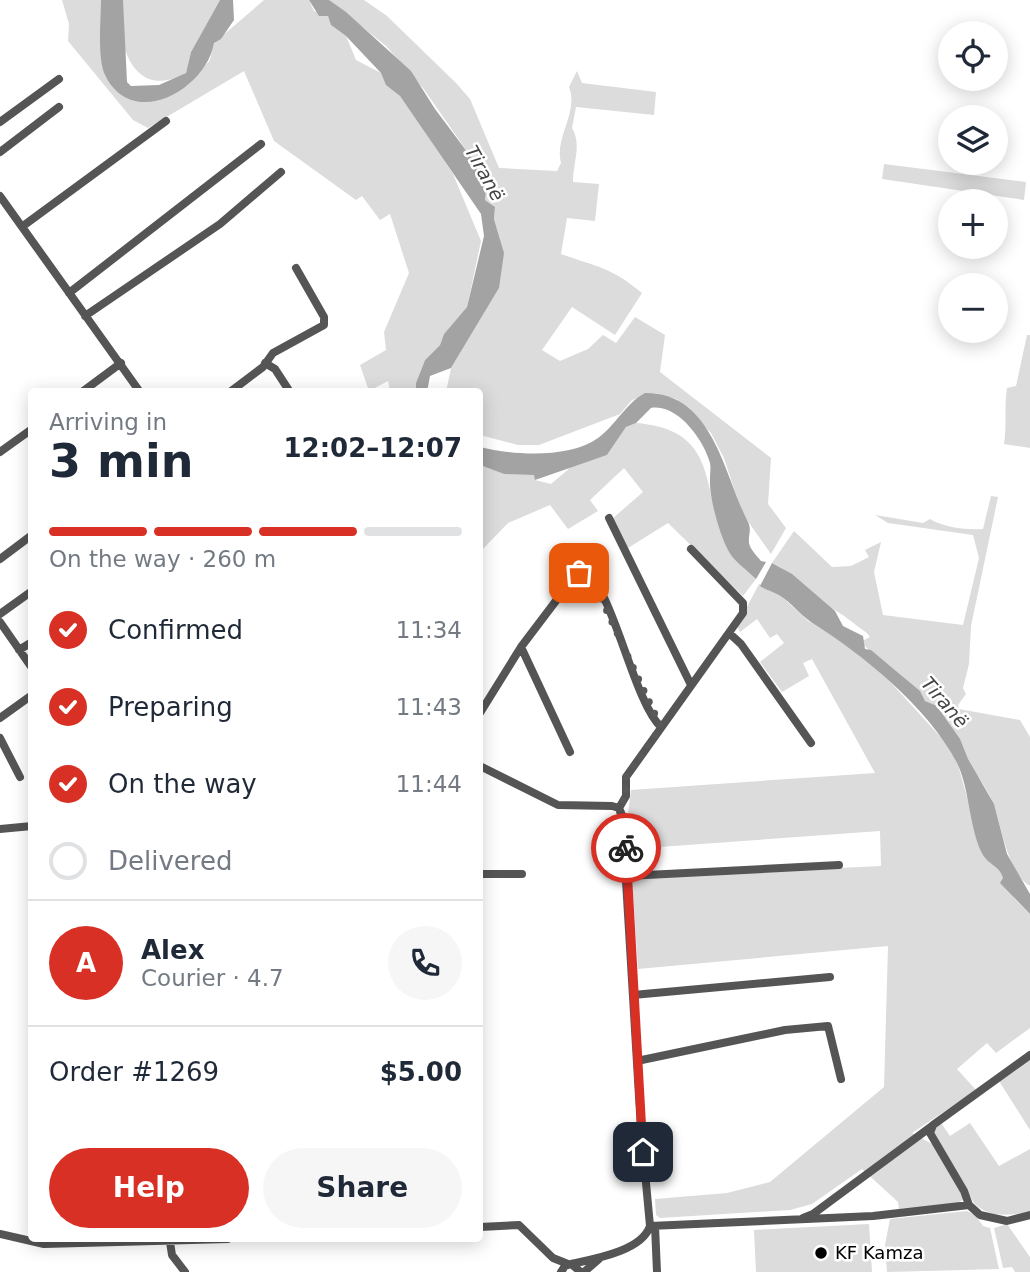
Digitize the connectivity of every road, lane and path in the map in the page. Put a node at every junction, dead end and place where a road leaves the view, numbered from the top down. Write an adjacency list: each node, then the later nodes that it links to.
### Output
1 (59, 79): 4 (street)
2 (59, 107): 6 (street)
3 (166, 121): 9 (street)
4 (0, 122)
5 (261, 144): 11 (street)
6 (0, 152)
7 (281, 172): 12 (street)
8 (0, 196): 9 (street)
9 (23, 226): 11 (street)
10 (296, 268): 14 (street)
11 (69, 293): 12 (street)
12 (85, 316): 13 (street)
13 (121, 363): 15 (street); 16 (street)
14 (265, 363): 17 (street); 18 (street)
15 (87, 388)
16 (137, 388)
17 (235, 388)
18 (287, 388)
19 (28, 432): 20 (street)
20 (0, 452)
21 (609, 518): 33 (street)
22 (28, 538): 24 (street)
23 (691, 549): 28 (street)
24 (0, 559)
25 (28, 594): 26 (street)
26 (0, 614)
27 (0, 622): 31 (street)
28 (729, 633): 33 (street); 39 (street)
29 (28, 644): 31 (street)
30 (522, 647): 35 (street); 37 (street); 40 (street)
31 (19, 650): 32 (street)
32 (28, 662)
33 (691, 685): 37 (street)
34 (28, 698): 36 (street)
35 (483, 708)
36 (0, 718)
37 (661, 727): 43 (street)
38 (0, 738): 42 (street)
39 (811, 743)
40 (570, 752)
41 (483, 768): 43 (street)
42 (19, 777)
43 (619, 808): 49 (street)
44 (28, 826): 45 (street)
45 (0, 829)
46 (839, 865): 49 (street)
47 (483, 874): 48 (street)
48 (522, 874)
49 (627, 876): 51 (street)
50 (831, 977): 51 (street)
51 (633, 995): 53 (street)
52 (1030, 1055): 55 (street)
53 (637, 1061): 54 (street); 61 (street)
54 (841, 1079)
55 (933, 1125): 56 (street); 57 (street)
56 (835, 1198): 59 (street); 60 (street)
57 (969, 1206): 58 (street); 59 (street)
58 (1030, 1215)
59 (839, 1218): 60 (street)
60 (794, 1220): 61 (street)
61 (653, 1226): 68 (street); 73 (street)
62 (483, 1227): 67 (street)
63 (0, 1234): 64 (street)
64 (28, 1240)
65 (35, 1242): 66 (street)
66 (170, 1242): 70 (street)
67 (544, 1249): 69 (street); 71 (street)
68 (607, 1253): 69 (street); 72 (street)
69 (569, 1264): 71 (street); 72 (street)
70 (185, 1272)
71 (559, 1272)
72 (583, 1272)
73 (657, 1272)

